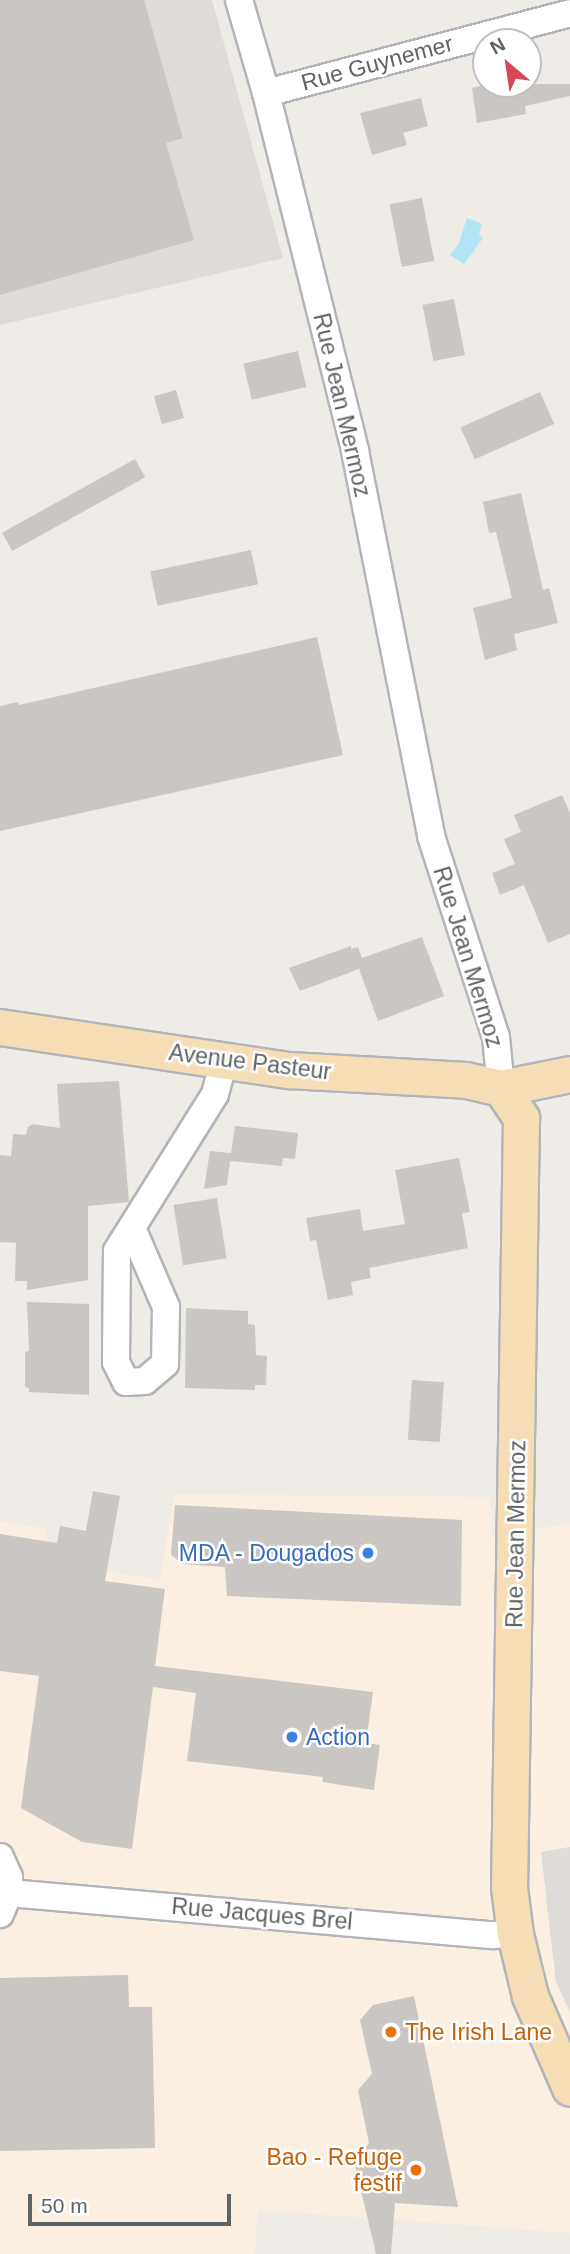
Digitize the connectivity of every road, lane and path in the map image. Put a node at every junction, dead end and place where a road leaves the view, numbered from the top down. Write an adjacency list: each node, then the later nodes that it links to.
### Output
1 (239, 0): 3 (street, Rue Jean Mermoz)
2 (570, 13): 3 (street, Rue Guynemer)
3 (266, 93): 7 (street, Rue Jean Mermoz)
4 (0, 1027): 5 (main road, Avenue Pasteur)
5 (224, 1060): 7 (main road, Avenue Pasteur); 8 (street)
6 (570, 1074): 7 (main road)
7 (501, 1088): 11 (main road, Rue Jean Mermoz)
8 (132, 1228): 8 (street)
9 (0, 1857): 10 (street)
10 (5, 1904): 11 (street, Rue Jacques Brel)
11 (515, 1934): 12 (main road, Rue Jean Mermoz)
12 (570, 2088)

